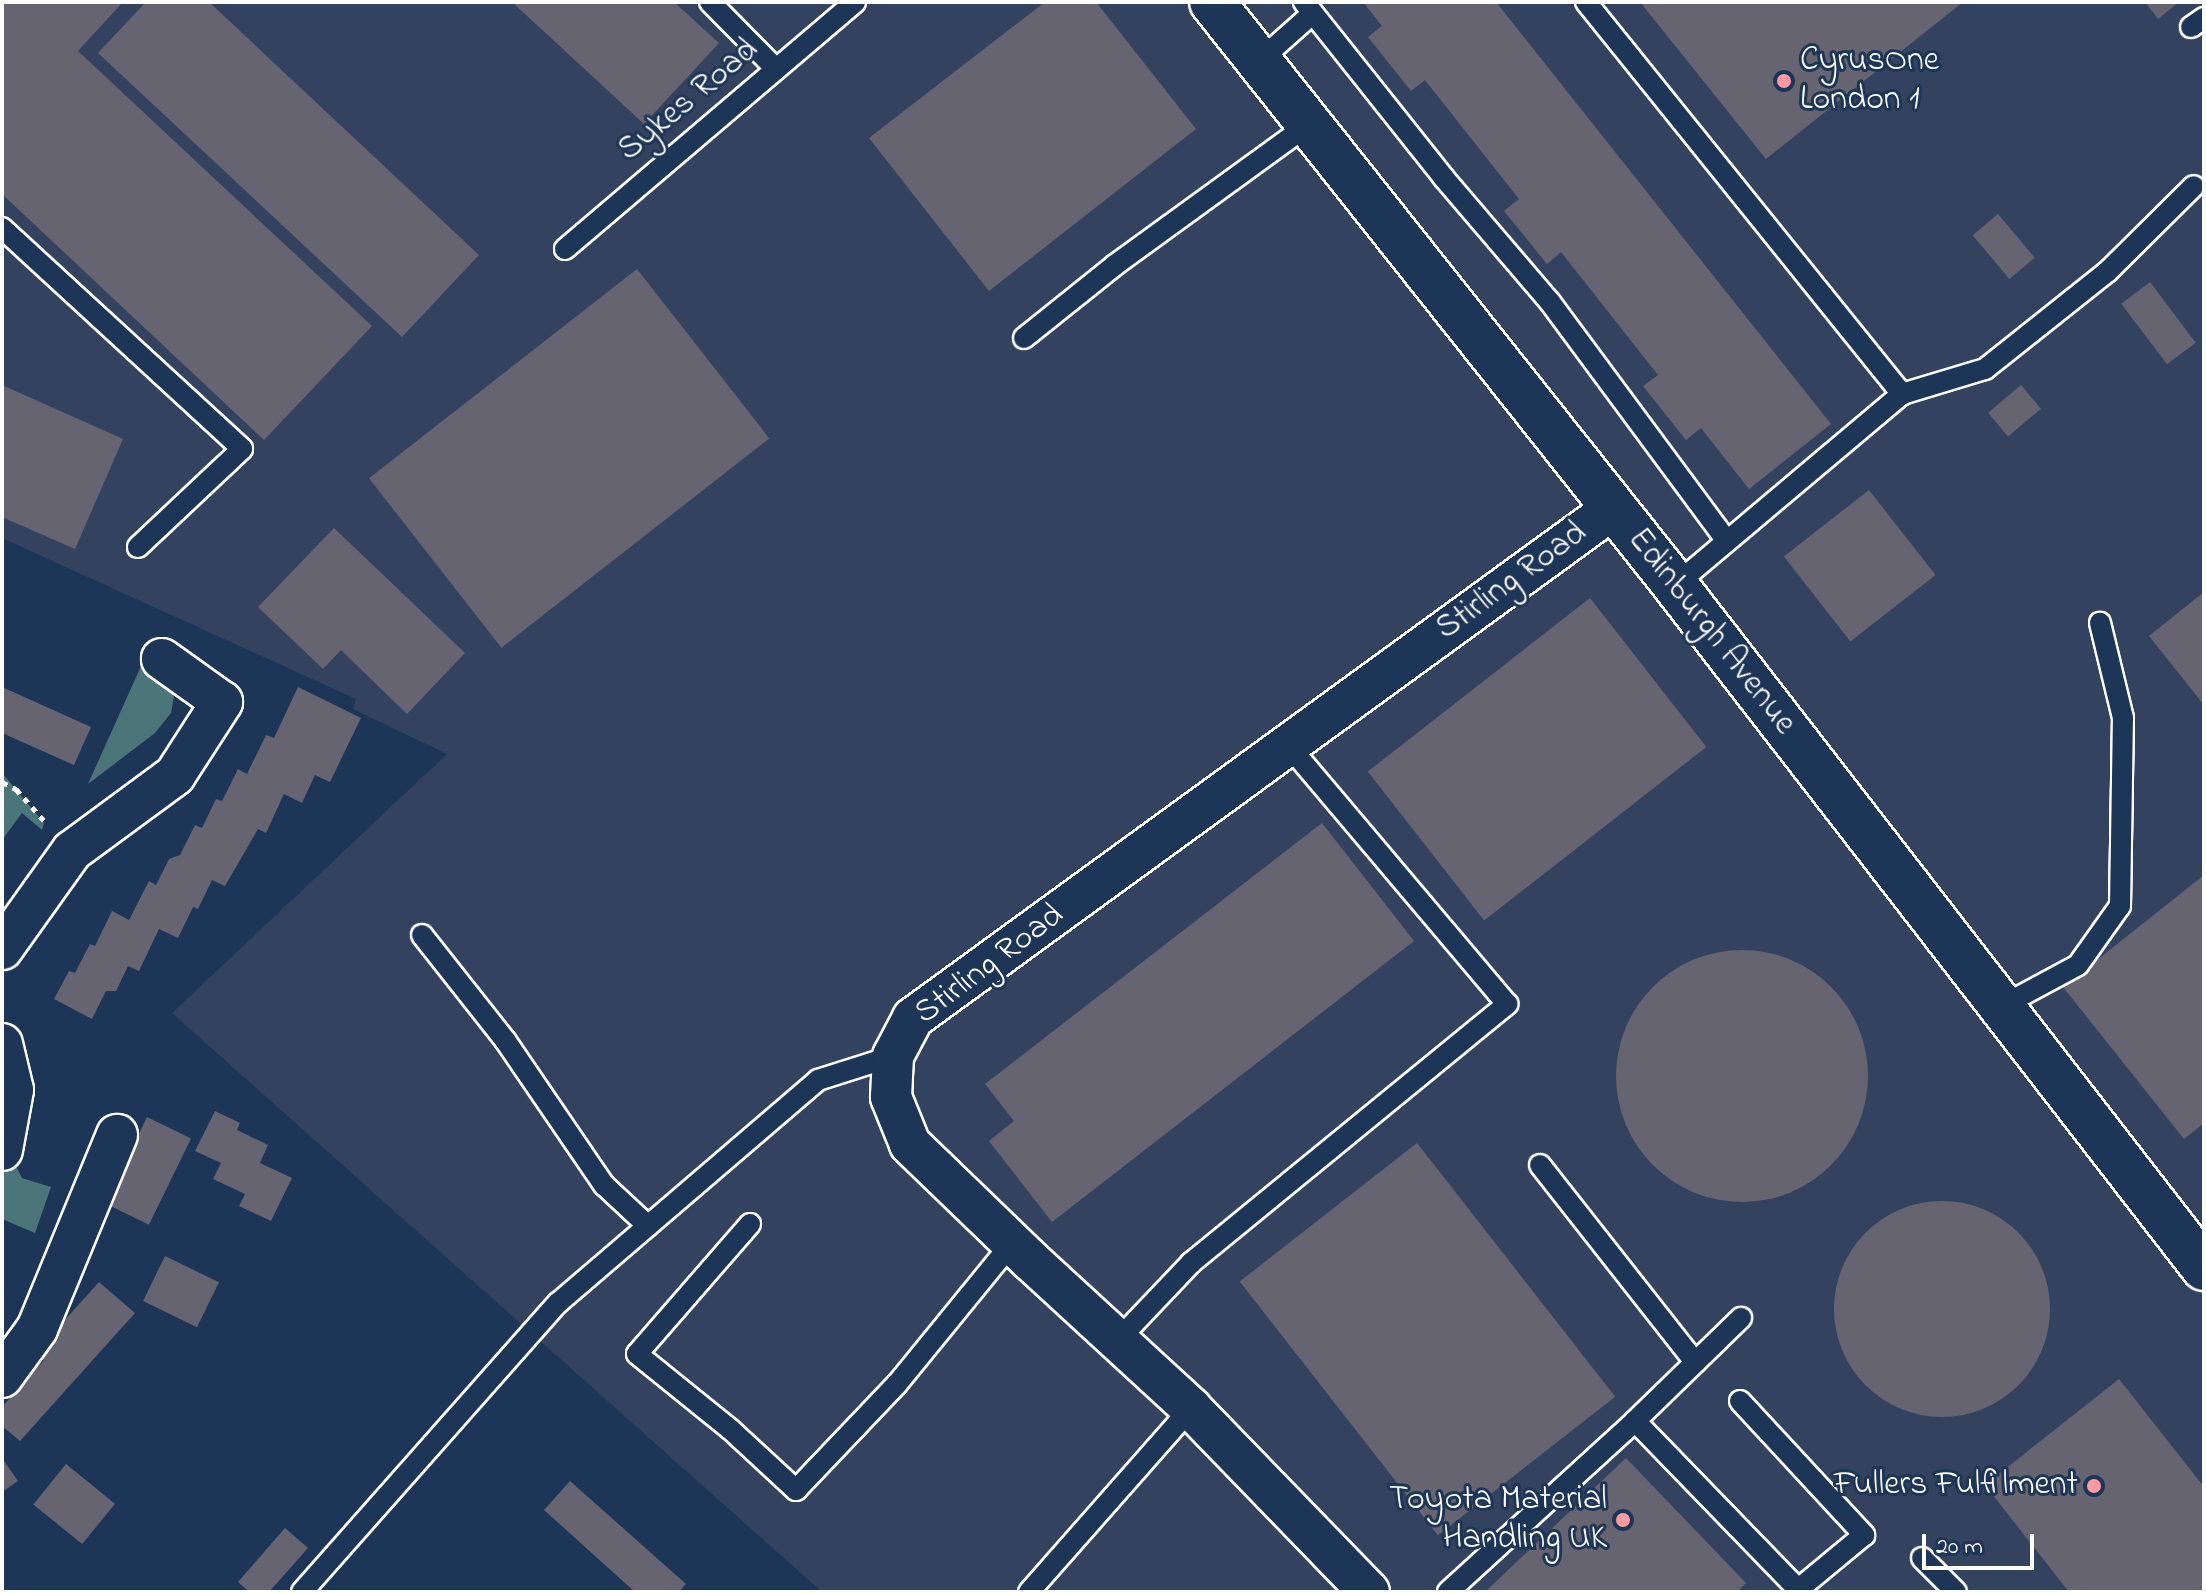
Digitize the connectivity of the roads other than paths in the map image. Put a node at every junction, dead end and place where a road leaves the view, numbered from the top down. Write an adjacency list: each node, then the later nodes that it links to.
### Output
1 (710, 2): 7 (lane)
2 (855, 2): 7 (lane, Sykes Road)
3 (1212, 2): 6 (street, Edinburgh Avenue)
4 (1586, 2): 13 (lane)
5 (1309, 8): 6 (lane); 15 (lane)
6 (1259, 61): 8 (street, Edinburgh Avenue)
7 (776, 69): 11 (lane, Sykes Road)
8 (1309, 124): 12 (lane); 14 (street, Edinburgh Avenue)
9 (2194, 186): 13 (lane)
10 (2, 228): 16 (lane)
11 (565, 249)
12 (1024, 338)
13 (1902, 394): 15 (lane)
14 (1614, 508): 17 (street, Edinburgh Avenue); 20 (street, Stirling Road)
15 (1727, 541): 17 (lane)
16 (138, 547)
17 (1675, 585): 23 (street, Edinburgh Avenue)
18 (2100, 623): 23 (lane)
19 (162, 659): 22 (street)
20 (1288, 745): 25 (street, Stirling Road); 34 (lane)
21 (422, 935): 30 (lane)
22 (2, 949)
23 (2002, 1006): 32 (street, Edinburgh Avenue)
24 (2, 1044): 27 (street)
25 (893, 1056): 30 (lane); 31 (street, Stirling Road)
26 (117, 1135): 36 (street)
27 (2, 1150)
28 (1540, 1165): 35 (lane)
29 (750, 1224): 31 (lane)
30 (648, 1226): 42 (lane)
31 (1012, 1243): 34 (street, Stirling Road)
32 (2204, 1268)
33 (1741, 1318): 35 (lane)
34 (1117, 1341): 38 (street, Stirling Road)
35 (1695, 1362): 39 (lane)
36 (2, 1377)
37 (1740, 1401): 41 (lane)
38 (1191, 1408): 43 (lane); 44 (street, Stirling Road)
39 (1635, 1421): 41 (lane); 45 (lane)
40 (1922, 1558): 46 (lane)
41 (1796, 1590)
42 (302, 1592)
43 (1029, 1592)
44 (1369, 1592)
45 (1448, 1592)
46 (1956, 1592)

